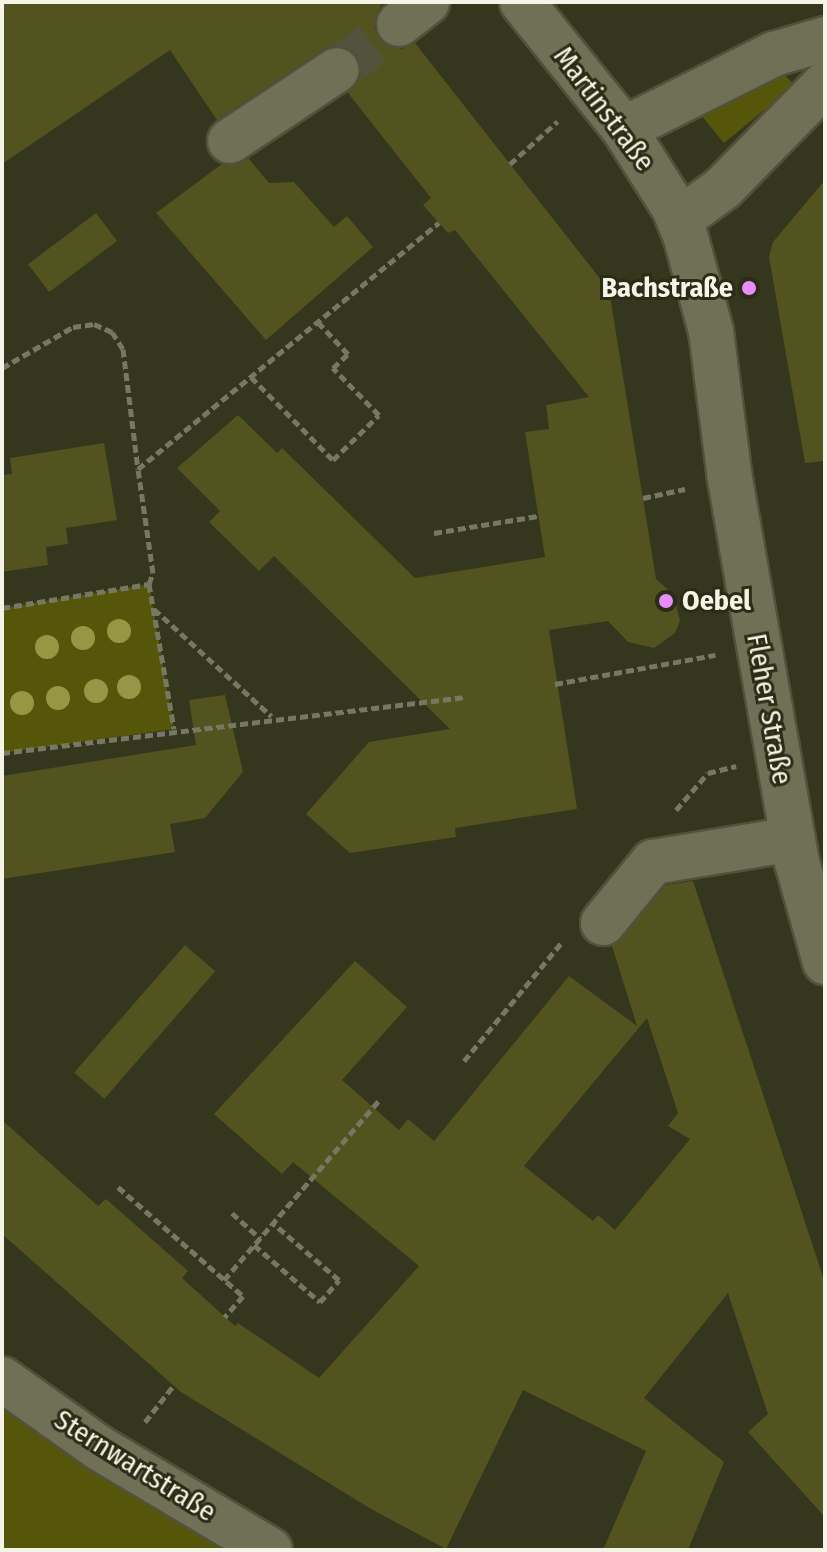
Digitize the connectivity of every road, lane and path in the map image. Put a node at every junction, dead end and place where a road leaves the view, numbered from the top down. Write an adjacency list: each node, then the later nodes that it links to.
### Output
1 (522, 2): 5 (street, Martinstraße)
2 (825, 39): 6 (street)
3 (337, 70): 7 (street)
4 (825, 84): 9 (street)
5 (591, 91): 6 (street, Martinstraße); 8 (path)
6 (624, 129): 9 (street, Martinstraße)
7 (230, 141)
8 (510, 164)
9 (679, 220): 20 (street, Fleher Straße)
10 (439, 223): 11 (path)
11 (318, 322): 13 (path); 13 (path)
12 (2, 368): 14 (path)
13 (251, 377): 14 (path)
14 (138, 469): 17 (path)
15 (538, 516): 16 (path)
16 (434, 533)
17 (149, 584): 18 (path); 19 (path)
18 (2, 608)
19 (152, 608): 23 (path); 24 (path)
20 (758, 647): 21 (path); 26 (street, Fleher Straße)
21 (555, 684)
22 (466, 697): 23 (path)
23 (271, 717): 24 (path)
24 (174, 729): 25 (path)
25 (2, 753)
26 (793, 839): 27 (street); 29 (street, Fleher Straße)
27 (603, 923)
28 (548, 958): 30 (path)
29 (825, 962)
30 (464, 1061)
31 (380, 1099): 34 (path)
32 (118, 1187): 37 (path)
33 (232, 1213): 35 (path)
34 (273, 1223): 35 (path); 36 (path)
35 (260, 1238): 36 (path)
36 (254, 1245): 37 (path)
37 (224, 1280): 38 (path)
38 (225, 1317)
39 (2, 1379): 40 (street, Sternwartstraße)
40 (270, 1550)

